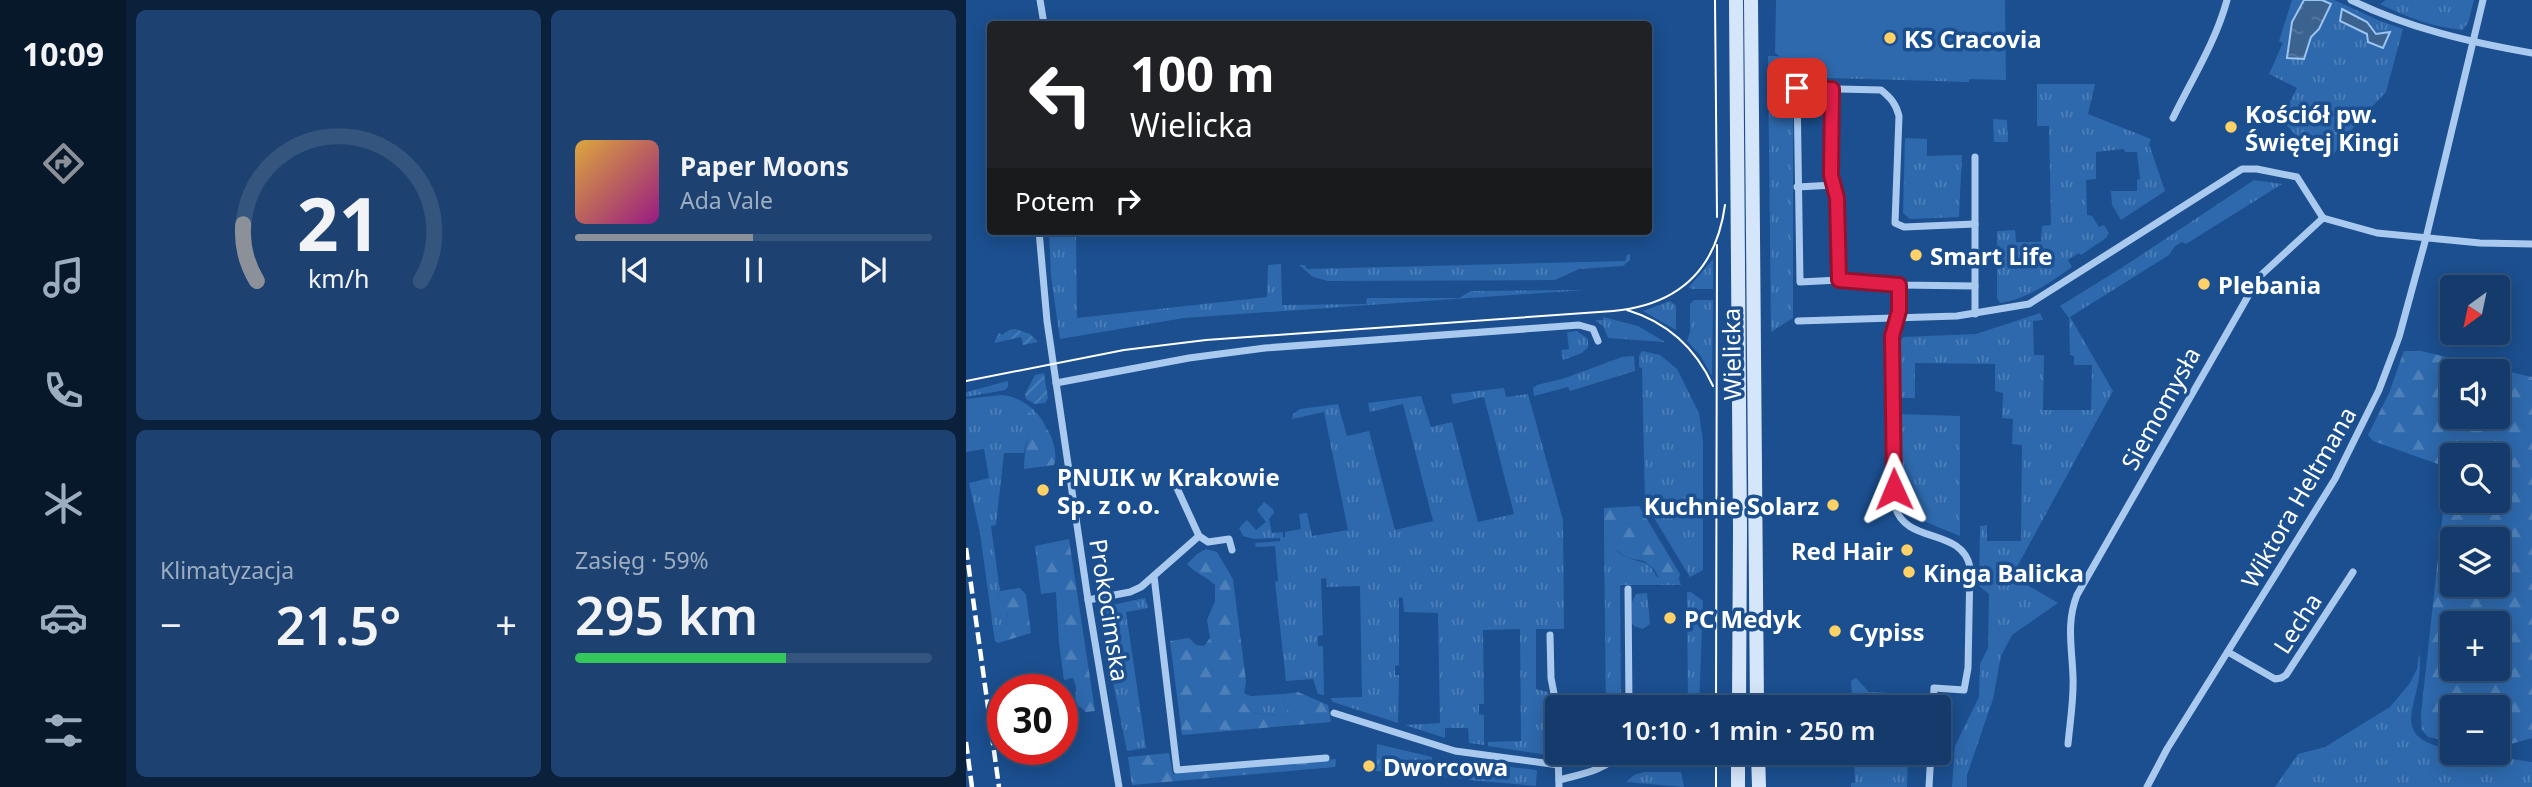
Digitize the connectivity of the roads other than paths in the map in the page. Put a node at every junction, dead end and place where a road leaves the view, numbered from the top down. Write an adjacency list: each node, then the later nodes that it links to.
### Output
1 (1040, 0): 7 (street)
2 (1736, 0): 39 (main road, Wielicka)
3 (1751, 0): 40 (main road, Wielicka)
4 (2227, 0): 11 (street)
5 (2351, 0): 8 (street)
6 (2483, 0): 8 (street, Wiktora Heltmana)
7 (1044, 21)
8 (2474, 43): 9 (street); 18 (street, Wiktora Heltmana)
9 (2532, 53)
10 (1832, 89): 13 (street); 14 (street); 16 (street)
11 (2173, 118)
12 (1975, 156): 16 (street)
13 (1834, 185): 14 (street); 20 (street)
14 (1797, 187): 20 (street)
15 (2323, 218): 18 (street); 23 (street); 43 (street, Siemomysła)
16 (1975, 224): 22 (street)
17 (1039, 235): 27 (street, Prokocimska)
18 (2426, 238): 19 (street); 36 (street, Wiktora Heltmana)
19 (2532, 244)
20 (1839, 280): 21 (street)
21 (1899, 285): 22 (street); 24 (street)
22 (1975, 286): 23 (street)
23 (1975, 314): 24 (street)
24 (1897, 319): 25 (street); 41 (street)
25 (1798, 321)
26 (1598, 341): 27 (street)
27 (1056, 383): 34 (street, Prokocimska)
28 (1171, 475): 29 (street)
29 (1199, 536): 30 (street); 32 (street)
30 (1232, 550)
31 (2353, 572): 36 (street, Lecha)
32 (1154, 576): 34 (street); 44 (street)
33 (1628, 589): 38 (street)
34 (1088, 600): 52 (street, Prokocimska)
35 (1550, 635): 37 (street)
36 (2228, 652): 56 (street, Wiktora Heltmana)
37 (1554, 695)
38 (1629, 695)
39 (1739, 695)
40 (1757, 695)
41 (1934, 695)
42 (1334, 713): 45 (street)
43 (2068, 744)
44 (1326, 758)
45 (1545, 763)
46 (1559, 765): 51 (street)
47 (1606, 765): 51 (street)
48 (1738, 765): 53 (main road)
49 (1758, 765): 54 (main road)
50 (1930, 765): 55 (street)
51 (1559, 784)
52 (1119, 787)
53 (1738, 787)
54 (1759, 787)
55 (1929, 787)
56 (2147, 787)

